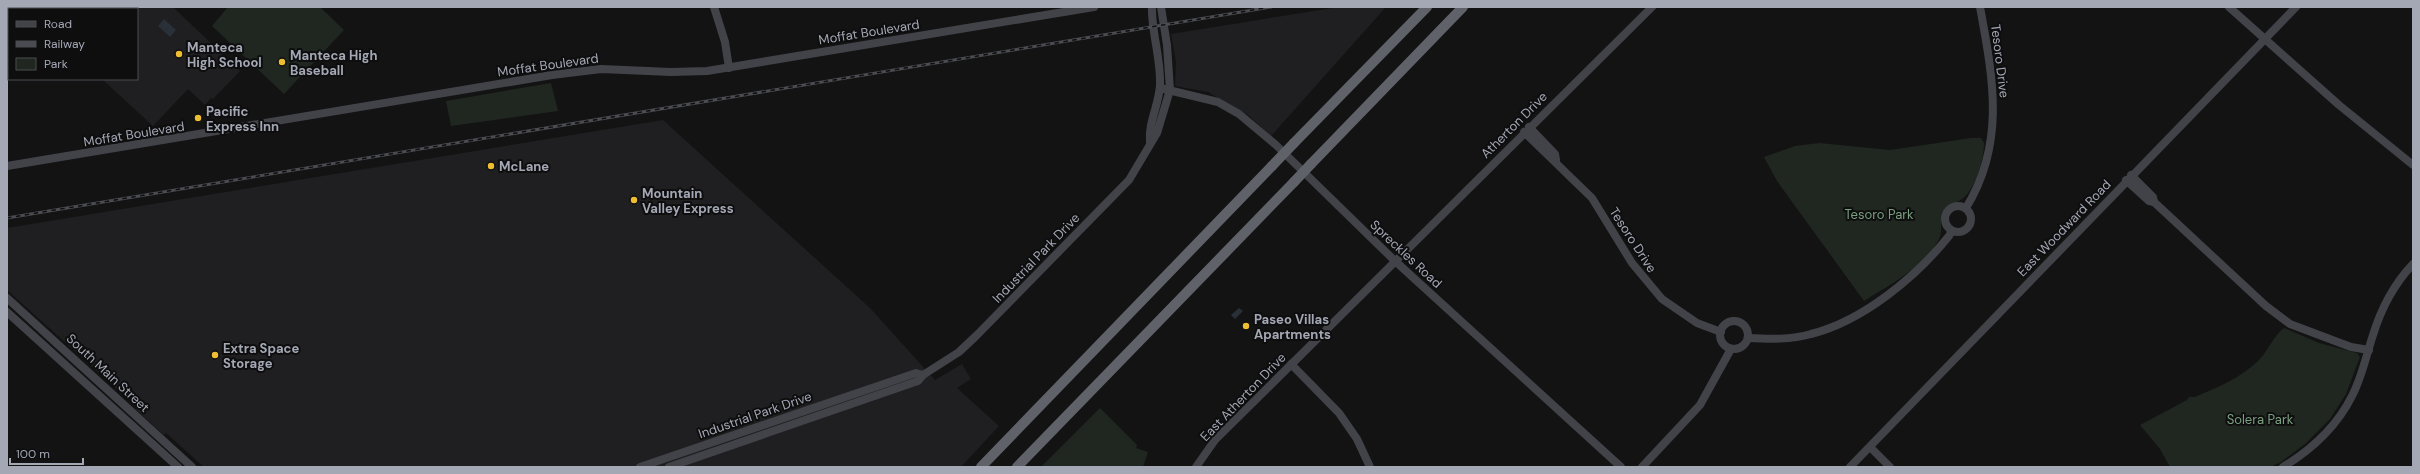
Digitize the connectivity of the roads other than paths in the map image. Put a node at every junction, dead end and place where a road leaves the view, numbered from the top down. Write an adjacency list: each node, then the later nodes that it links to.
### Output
1 (714, 7): 12 (street)
2 (1094, 7): 12 (street, Moffat Boulevard)
3 (1152, 7): 13 (street, Industrial Park Drive)
4 (1161, 7): 14 (street, Industrial Park Drive)
5 (1427, 7): 39 (highway, bridge)
6 (1463, 7): 40 (highway, bridge)
7 (1652, 7): 15 (street, Atherton Drive)
8 (1980, 7): 20 (street, Tesoro Drive)
9 (2229, 7): 11 (street)
10 (2296, 7): 11 (street, East Woodward Road)
11 (2264, 40): 17 (street); 19 (street, East Woodward Road)
12 (729, 68): 18 (street, Moffat Boulevard)
13 (1160, 88): 14 (street, Spreckles Road); 16 (street, Industrial Park Drive)
14 (1170, 90): 16 (street, Industrial Park Drive); 22 (street, Spreckles Road)
15 (1527, 129): 22 (street, Atherton Drive); 26 (street, Tesoro Drive)
16 (1150, 142): 31 (street, Industrial Park Drive)
17 (2413, 165)
18 (7, 166)
19 (2129, 178): 29 (street); 32 (street, East Woodward Road)
20 (1966, 208): 21 (street); 21 (street)
21 (1952, 231): 27 (street)
22 (1395, 261): 30 (street, East Atherton Drive); 43 (street, Spreckles Road)
23 (2413, 264): 29 (street)
24 (7, 298): 33 (street, South Main Street)
25 (7, 312): 35 (street, South Main Street)
26 (1721, 332): 27 (street); 28 (street)
27 (1748, 338): 28 (street)
28 (1731, 349): 44 (street)
29 (2369, 350): 46 (street)
30 (1292, 364): 41 (street, East Atherton Drive); 42 (street)
31 (923, 375): 37 (street, Industrial Park Drive); 38 (street, Industrial Park Drive)
32 (1870, 446): 34 (street); 45 (street, East Woodward Road)
33 (185, 461): 35 (street); 36 (street, South Main Street)
34 (1890, 466)
35 (178, 467)
36 (192, 467)
37 (640, 467)
38 (669, 467)
39 (981, 467)
40 (1016, 467)
41 (1196, 467)
42 (1370, 467)
43 (1621, 467)
44 (1642, 467)
45 (1850, 467)
46 (2283, 467)

